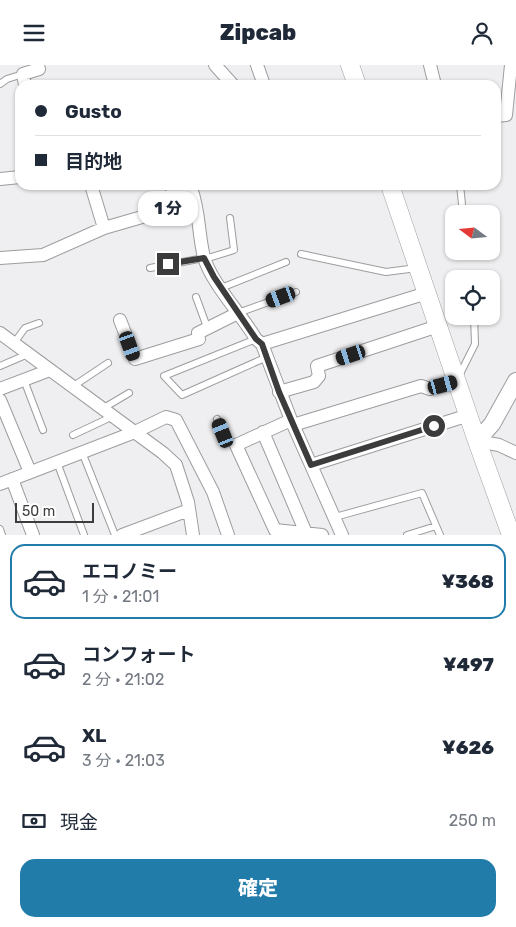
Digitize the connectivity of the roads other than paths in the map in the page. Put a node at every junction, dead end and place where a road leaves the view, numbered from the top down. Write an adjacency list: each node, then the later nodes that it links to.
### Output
1 (38, 65): 7 (street)
2 (215, 65): 8 (street)
3 (257, 65): 9 (street)
4 (350, 65): 10 (main road)
5 (430, 65): 11 (street)
6 (511, 65): 13 (street)
7 (24, 79): 12 (lane)
8 (228, 80)
9 (262, 80)
10 (355, 80)
11 (434, 80)
12 (0, 85)
13 (501, 116)
14 (15, 178): 15 (street)
15 (0, 179)
16 (93, 190): 23 (street)
17 (176, 190): 23 (street)
18 (192, 190): 26 (street)
19 (392, 190): 28 (main road)
20 (460, 190): 21 (lane)
21 (461, 205)
22 (230, 218): 26 (lane)
23 (104, 228): 25 (street)
24 (300, 254): 28 (lane)
25 (0, 258)
26 (205, 259): 29 (lane); 30 (street)
27 (286, 262): 30 (lane)
28 (418, 267): 32 (main road)
29 (150, 268)
30 (221, 288): 34 (street)
31 (296, 292): 34 (lane)
32 (427, 293): 38 (main road); 41 (street)
33 (196, 297): 39 (lane)
34 (238, 313): 39 (street); 41 (street)
35 (120, 320): 39 (street)
36 (39, 323): 42 (lane)
37 (474, 325): 50 (lane)
38 (438, 326): 50 (main road); 53 (street)
39 (207, 327)
40 (0, 333): 42 (street)
41 (259, 341): 44 (street); 44 (lane)
42 (14, 343): 43 (street)
43 (28, 354): 46 (lane); 47 (street)
44 (267, 357): 53 (street)
45 (108, 363): 51 (lane)
46 (0, 367)
47 (50, 370): 48 (street); 51 (street)
48 (24, 380): 52 (street); 60 (lane)
49 (516, 381): 64 (street)
50 (457, 382): 57 (main road); 59 (street)
51 (72, 387): 56 (street)
52 (0, 389)
53 (279, 392): 59 (street)
54 (129, 393): 56 (lane)
55 (0, 400): 70 (street)
56 (106, 412): 61 (street); 63 (lane)
57 (468, 415): 64 (main road); 69 (street)
58 (218, 419): 65 (lane)
59 (292, 423): 62 (street); 69 (street)
60 (44, 430)
61 (135, 432): 66 (street); 72 (street); 83 (street)
62 (263, 432): 65 (street); 76 (street)
63 (72, 435)
64 (477, 441): 67 (street); 88 (main road)
65 (236, 445): 76 (street)
66 (82, 452): 68 (street); 80 (lane)
67 (516, 453)
68 (57, 462): 70 (street); 79 (lane)
69 (311, 465): 73 (street)
70 (30, 472): 71 (street)
71 (6, 481): 78 (street)
72 (188, 510): 81 (street); 82 (street)
73 (335, 517): 74 (lane); 85 (street)
74 (436, 526): 86 (lane); 87 (lane)
75 (0, 529): 77 (lane)
76 (306, 533): 84 (street)
77 (2, 535)
78 (33, 535)
79 (84, 535)
80 (115, 535)
81 (122, 535)
82 (193, 535)
83 (228, 535)
84 (322, 535)
85 (342, 535)
86 (406, 535)
87 (440, 535)
88 (511, 535)

